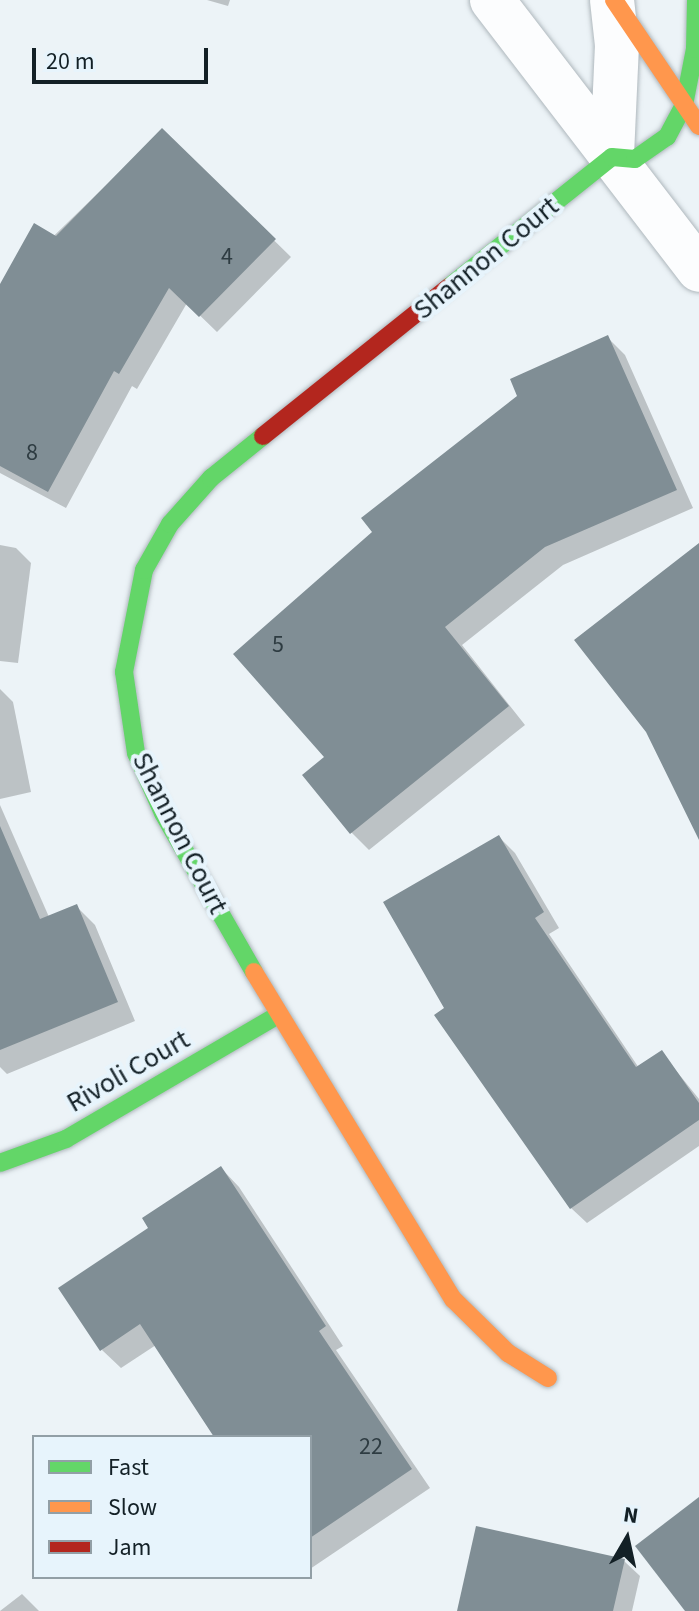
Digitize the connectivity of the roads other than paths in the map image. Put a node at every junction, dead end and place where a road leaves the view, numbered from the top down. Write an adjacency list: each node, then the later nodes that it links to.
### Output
1 (492, 0): 6 (street)
2 (613, 0): 4 (street); 6 (street)
3 (696, 0): 4 (street, Shannon Court)
4 (684, 105): 5 (street); 6 (street, Shannon Court)
5 (699, 126)
6 (612, 157): 7 (street); 8 (street, Shannon Court)
7 (699, 270)
8 (278, 1015): 9 (street, Rivoli Court); 10 (street, Shannon Court)
9 (0, 1163)
10 (548, 1378)

